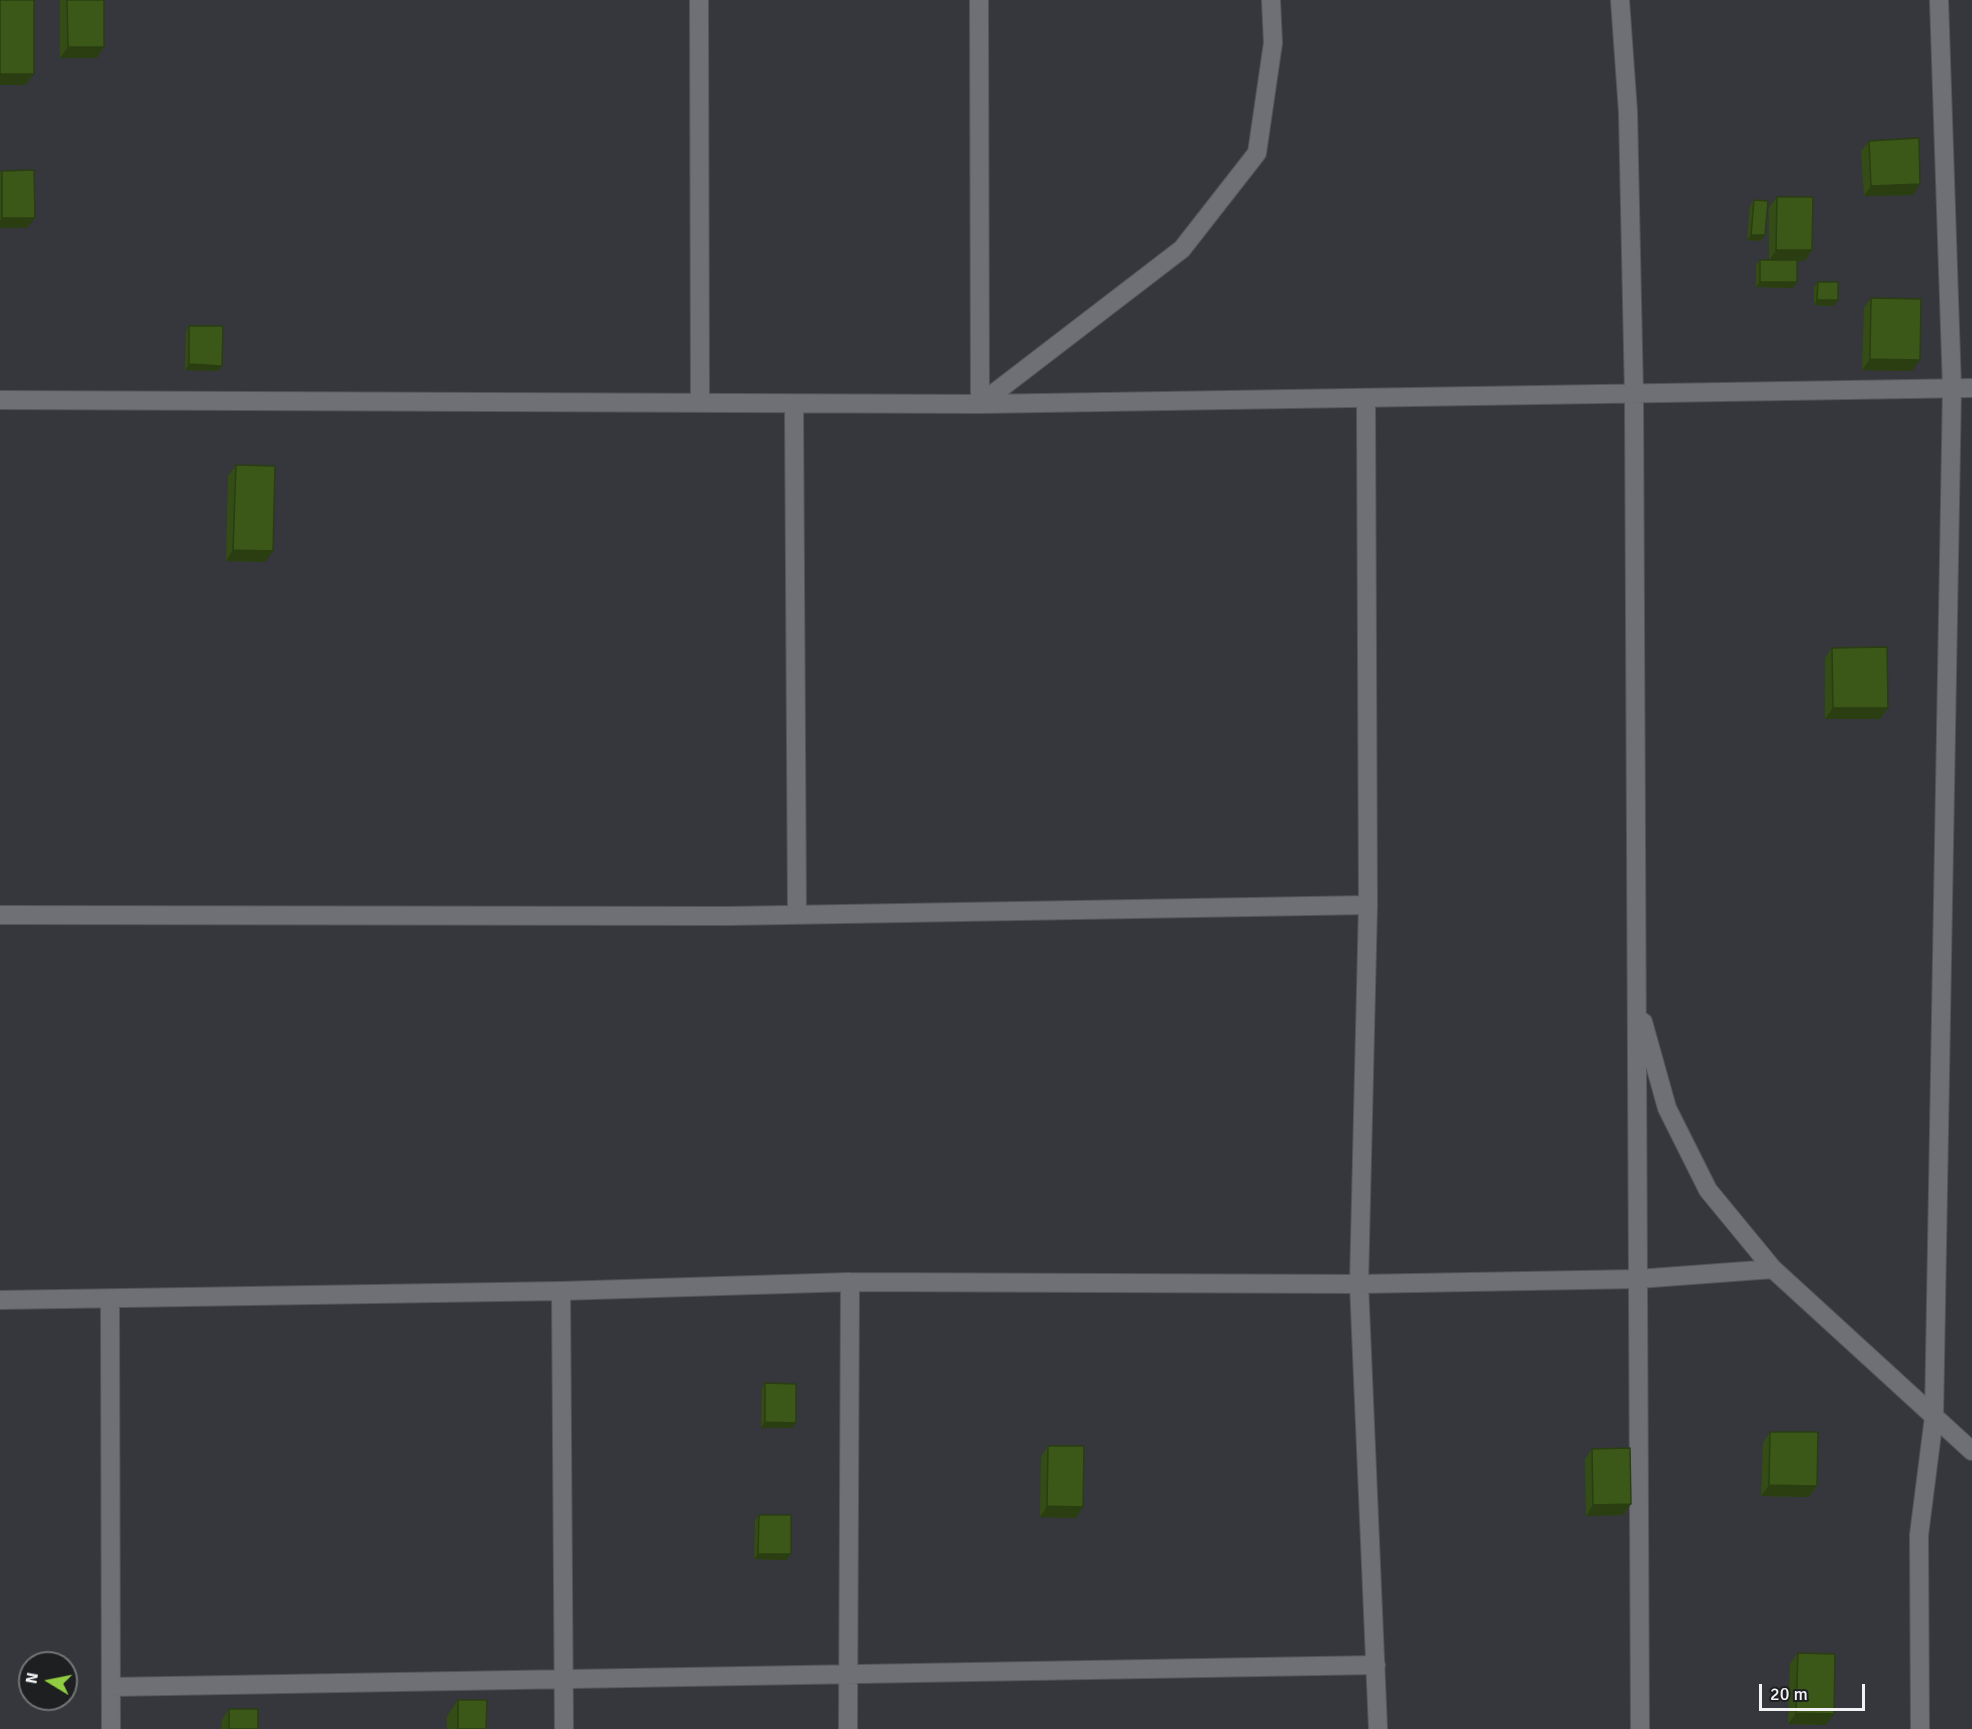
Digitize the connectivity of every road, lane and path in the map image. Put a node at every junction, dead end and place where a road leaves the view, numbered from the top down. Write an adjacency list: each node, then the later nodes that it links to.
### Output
1 (699, 0): 11 (street)
2 (980, 0): 13 (street)
3 (1271, 0): 13 (street)
4 (1620, 0): 8 (street)
5 (1939, 0): 6 (street)
6 (1952, 388): 7 (street); 8 (street); 25 (street)
7 (1972, 388)
8 (1634, 395): 9 (street); 17 (street)
9 (1366, 399): 13 (street); 14 (street)
10 (0, 400): 11 (street)
11 (700, 403): 12 (street)
12 (794, 404): 13 (street); 16 (street)
13 (980, 404)
14 (1368, 905): 16 (street); 21 (street)
15 (0, 915): 16 (street)
16 (797, 915)
17 (1637, 998): 18 (street); 19 (street)
18 (1773, 1269): 19 (street); 25 (street)
19 (1638, 1279): 21 (street); 35 (street)
20 (850, 1282): 21 (street); 22 (street); 28 (street)
21 (1359, 1284): 27 (street)
22 (561, 1291): 23 (street); 29 (street)
23 (110, 1299): 24 (street); 30 (street)
24 (0, 1300)
25 (1934, 1417): 26 (street); 36 (street)
26 (1972, 1451)
27 (1376, 1665): 28 (street); 34 (street)
28 (849, 1675): 29 (street); 33 (street)
29 (564, 1680): 30 (street); 32 (street)
30 (111, 1687): 31 (street)
31 (111, 1729)
32 (564, 1729)
33 (848, 1729)
34 (1378, 1729)
35 (1640, 1729)
36 (1920, 1729)

